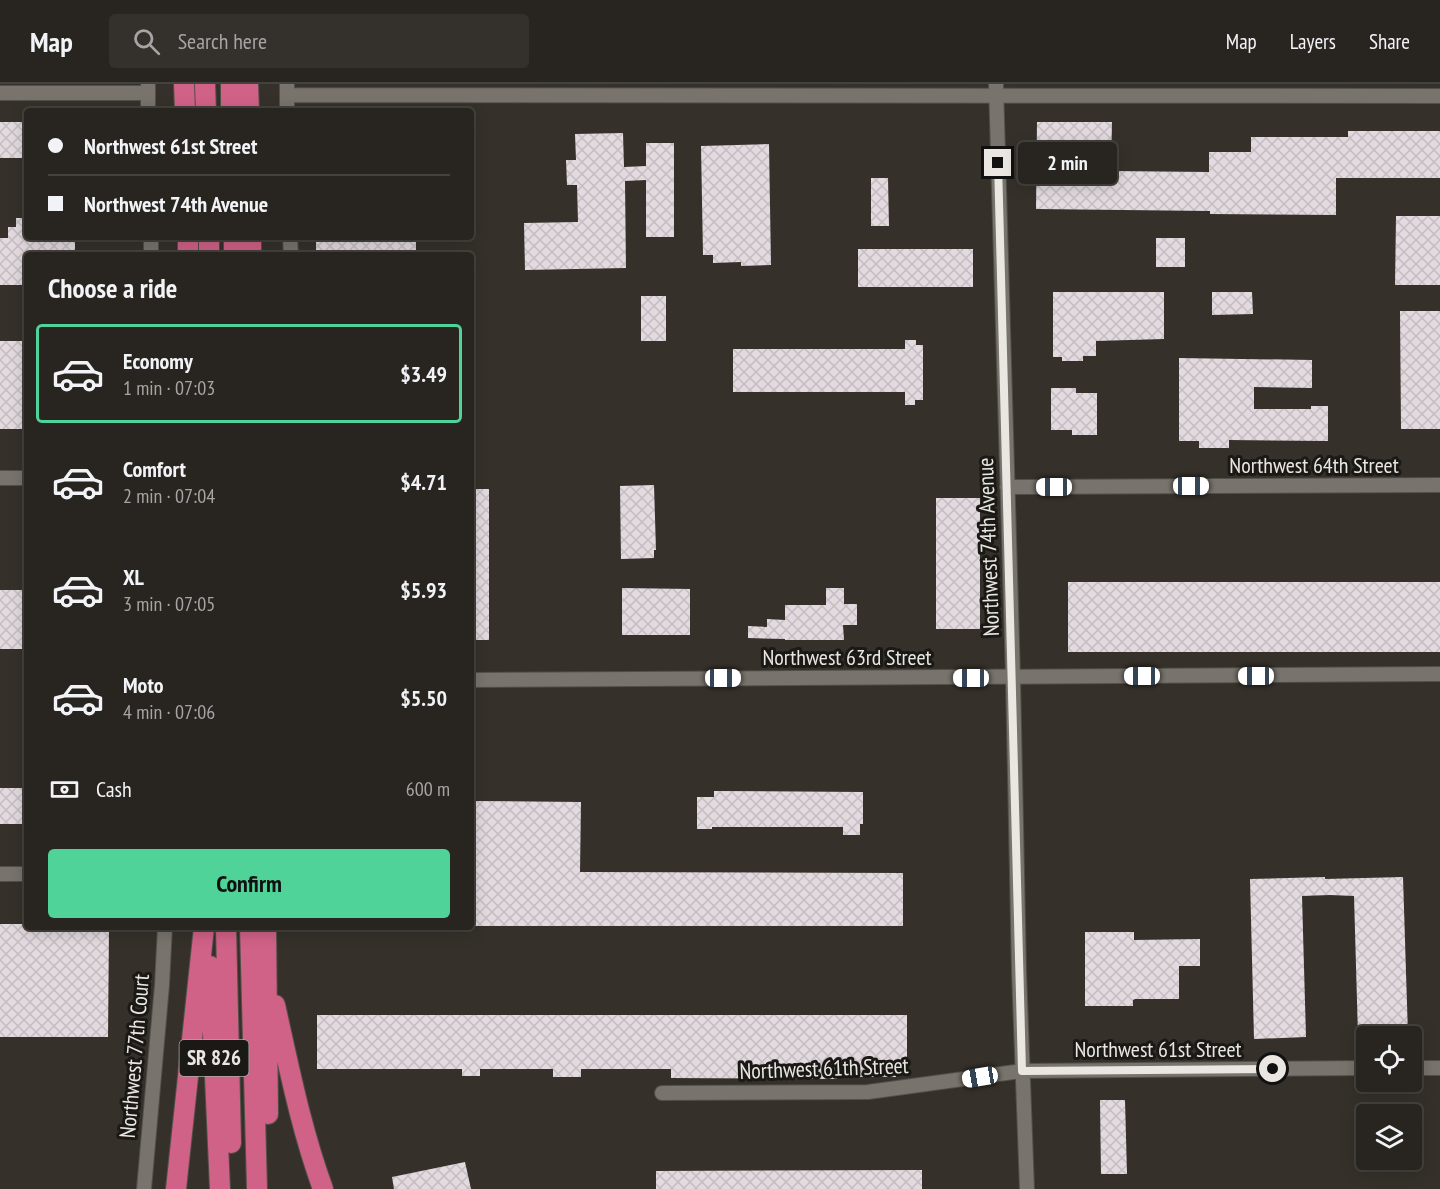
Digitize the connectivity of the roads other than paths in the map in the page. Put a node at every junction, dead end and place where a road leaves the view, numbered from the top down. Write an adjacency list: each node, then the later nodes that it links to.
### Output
1 (184, 84): 12 (highway)
2 (205, 84): 13 (highway)
3 (231, 84): 14 (highway)
4 (248, 84): 15 (highway)
5 (148, 88): 9 (street); 11 (street)
6 (287, 89): 8 (street); 16 (street)
7 (1185, 89): 8 (street); 10 (street)
8 (997, 90): 20 (street, Northwest 74th Avenue)
9 (0, 93)
10 (1440, 96)
11 (148, 108)
12 (184, 108)
13 (206, 108)
14 (231, 108)
15 (249, 108)
16 (287, 108)
17 (0, 478): 18 (street)
18 (24, 478)
19 (1440, 485): 20 (street, Northwest 64th Street)
20 (1007, 487): 22 (street, Northwest 74th Avenue)
21 (1440, 674): 22 (street, Northwest 63rd Street)
22 (1013, 677): 23 (street, Northwest 63rd Street); 36 (street, Northwest 74th Avenue)
23 (474, 680)
24 (0, 874): 25 (street)
25 (24, 874)
26 (165, 930): 38 (street, Northwest 77th Court)
27 (206, 930): 39 (highway)
28 (206, 930): 40 (highway, SR 826)
29 (226, 930): 41 (highway)
30 (250, 930): 42 (highway)
31 (266, 930): 32 (highway, SR 826)
32 (267, 967): 43 (highway, SR 826); 44 (highway)
33 (1356, 1068): 36 (street, Northwest 61st Street)
34 (1422, 1068): 35 (street)
35 (1440, 1068)
36 (1022, 1071): 37 (street, Northwest 61th Street); 45 (street, Northwest 74th Avenue)
37 (663, 1093)
38 (144, 1189)
39 (176, 1189)
40 (220, 1189)
41 (232, 1189)
42 (256, 1189)
43 (268, 1189)
44 (323, 1189)
45 (1027, 1189)

